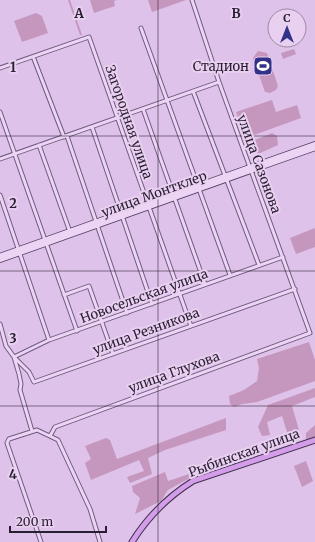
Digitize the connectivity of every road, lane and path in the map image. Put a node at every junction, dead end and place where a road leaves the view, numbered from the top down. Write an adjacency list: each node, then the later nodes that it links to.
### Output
1 (192, 0): 5 (street, улица Сазонова)
2 (141, 28): 7 (street)
3 (34, 59): 12 (street)
4 (0, 68): 10 (street, Загородная улица)
5 (219, 82): 6 (street); 18 (street, улица Сазонова)
6 (193, 91): 7 (street); 19 (street)
7 (167, 100): 8 (street); 20 (street)
8 (144, 109): 10 (street); 22 (street)
9 (0, 112): 16 (street)
10 (118, 118): 11 (street); 23 (street, Загородная улица)
11 (92, 127): 12 (street); 24 (street)
12 (65, 136): 14 (street); 25 (street)
13 (315, 144): 18 (street, улица Монтклер)
14 (39, 145): 16 (street); 26 (street)
15 (315, 148): 18 (street, улица Монтклер)
16 (15, 154): 17 (street); 27 (street)
17 (0, 159)
18 (251, 168): 19 (street, улица Монтклер); 30 (street, улица Сазонова)
19 (225, 178): 20 (street, улица Монтклер); 32 (street)
20 (199, 187): 22 (street, улица Монтклер); 33 (street)
21 (0, 195): 28 (street)
22 (174, 196): 23 (street, улица Монтклер); 34 (street)
23 (148, 205): 24 (street, улица Монтклер); 36 (street, Загородная улица)
24 (122, 215): 25 (street, улица Монтклер); 38 (street)
25 (97, 223): 26 (street, улица Монтклер); 39 (street)
26 (71, 233): 27 (street, улица Монтклер)
27 (45, 242): 28 (street, улица Монтклер); 37 (street)
28 (20, 251): 29 (street, улица Монтклер); 31 (street, улица Монтклер); 45 (street)
29 (0, 256)
30 (283, 257): 32 (street, Новосельская улица); 35 (street, улица Сазонова)
31 (0, 260)
32 (259, 266): 33 (street, Новосельская улица)
33 (230, 275): 34 (street, Новосельская улица)
34 (205, 284): 36 (street, Новосельская улица)
35 (295, 289): 42 (street, улица Резникова); 44 (street, улица Сазонова)
36 (179, 294): 38 (street, Новосельская улица); 42 (street, Загородная улица)
37 (64, 295): 40 (street); 43 (street)
38 (152, 304): 39 (street, Новосельская улица)
39 (127, 313): 40 (street, Новосельская улица)
40 (102, 322): 43 (street, Новосельская улица); 46 (street)
41 (0, 324): 47 (street)
42 (191, 326): 46 (street, улица Резникова)
43 (77, 331): 45 (street, Новосельская улица)
44 (310, 333): 49 (street, улица Глухова)
45 (49, 340): 47 (street, Новосельская улица)
46 (113, 354): 47 (street, улица Резникова)
47 (14, 357): 48 (street)
48 (32, 431): 49 (street); 51 (street)
49 (50, 436): 52 (street)
50 (315, 440): 53 (main road, Рыбинская улица)
51 (41, 542)
52 (100, 542)
53 (132, 542)

